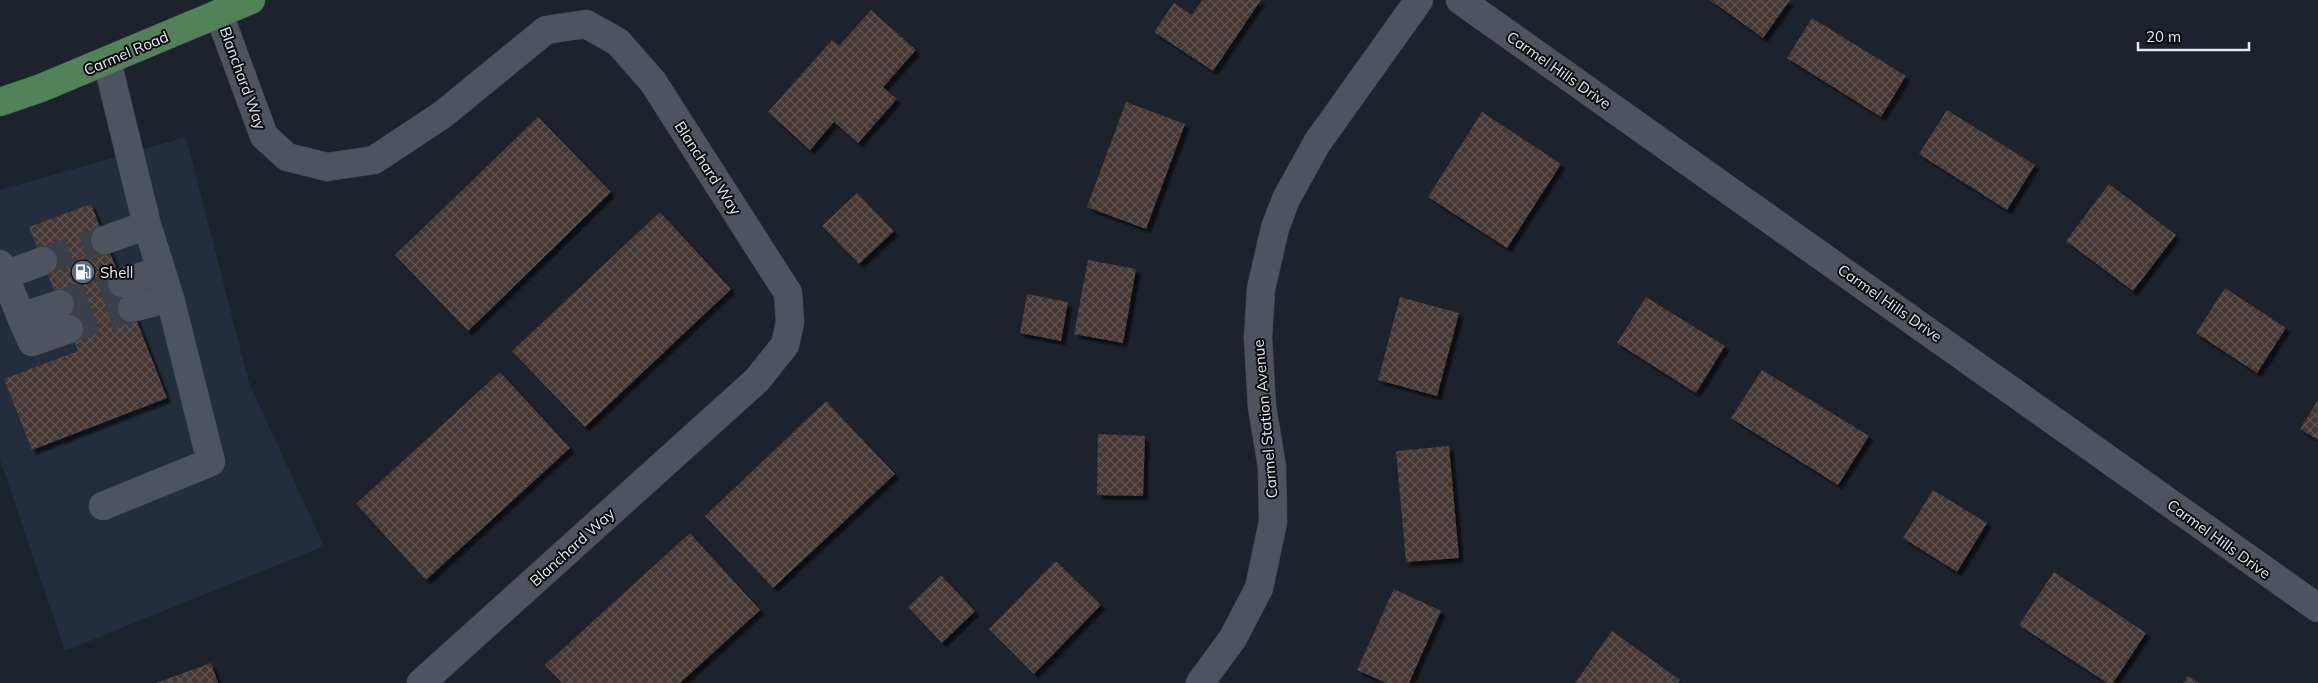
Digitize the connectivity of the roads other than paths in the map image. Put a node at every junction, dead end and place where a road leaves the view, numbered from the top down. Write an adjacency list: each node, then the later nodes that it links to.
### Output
1 (251, 0): 4 (main road, Carmel Road)
2 (1419, 0): 18 (street, Carmel Station Avenue)
3 (1460, 0): 17 (street, Carmel Hills Drive)
4 (219, 14): 5 (main road, Carmel Road); 19 (street, Blanchard Way)
5 (107, 61): 6 (main road, Carmel Road); 7 (street)
6 (0, 102)
7 (147, 225): 8 (street); 11 (street)
8 (105, 240)
9 (43, 261): 10 (street)
10 (2, 269): 15 (street)
11 (161, 270): 12 (street); 13 (street)
12 (122, 283)
13 (170, 298): 14 (street); 16 (street)
14 (132, 308)
15 (65, 317)
16 (103, 506)
17 (2318, 608)
18 (1203, 682)
19 (421, 683)

